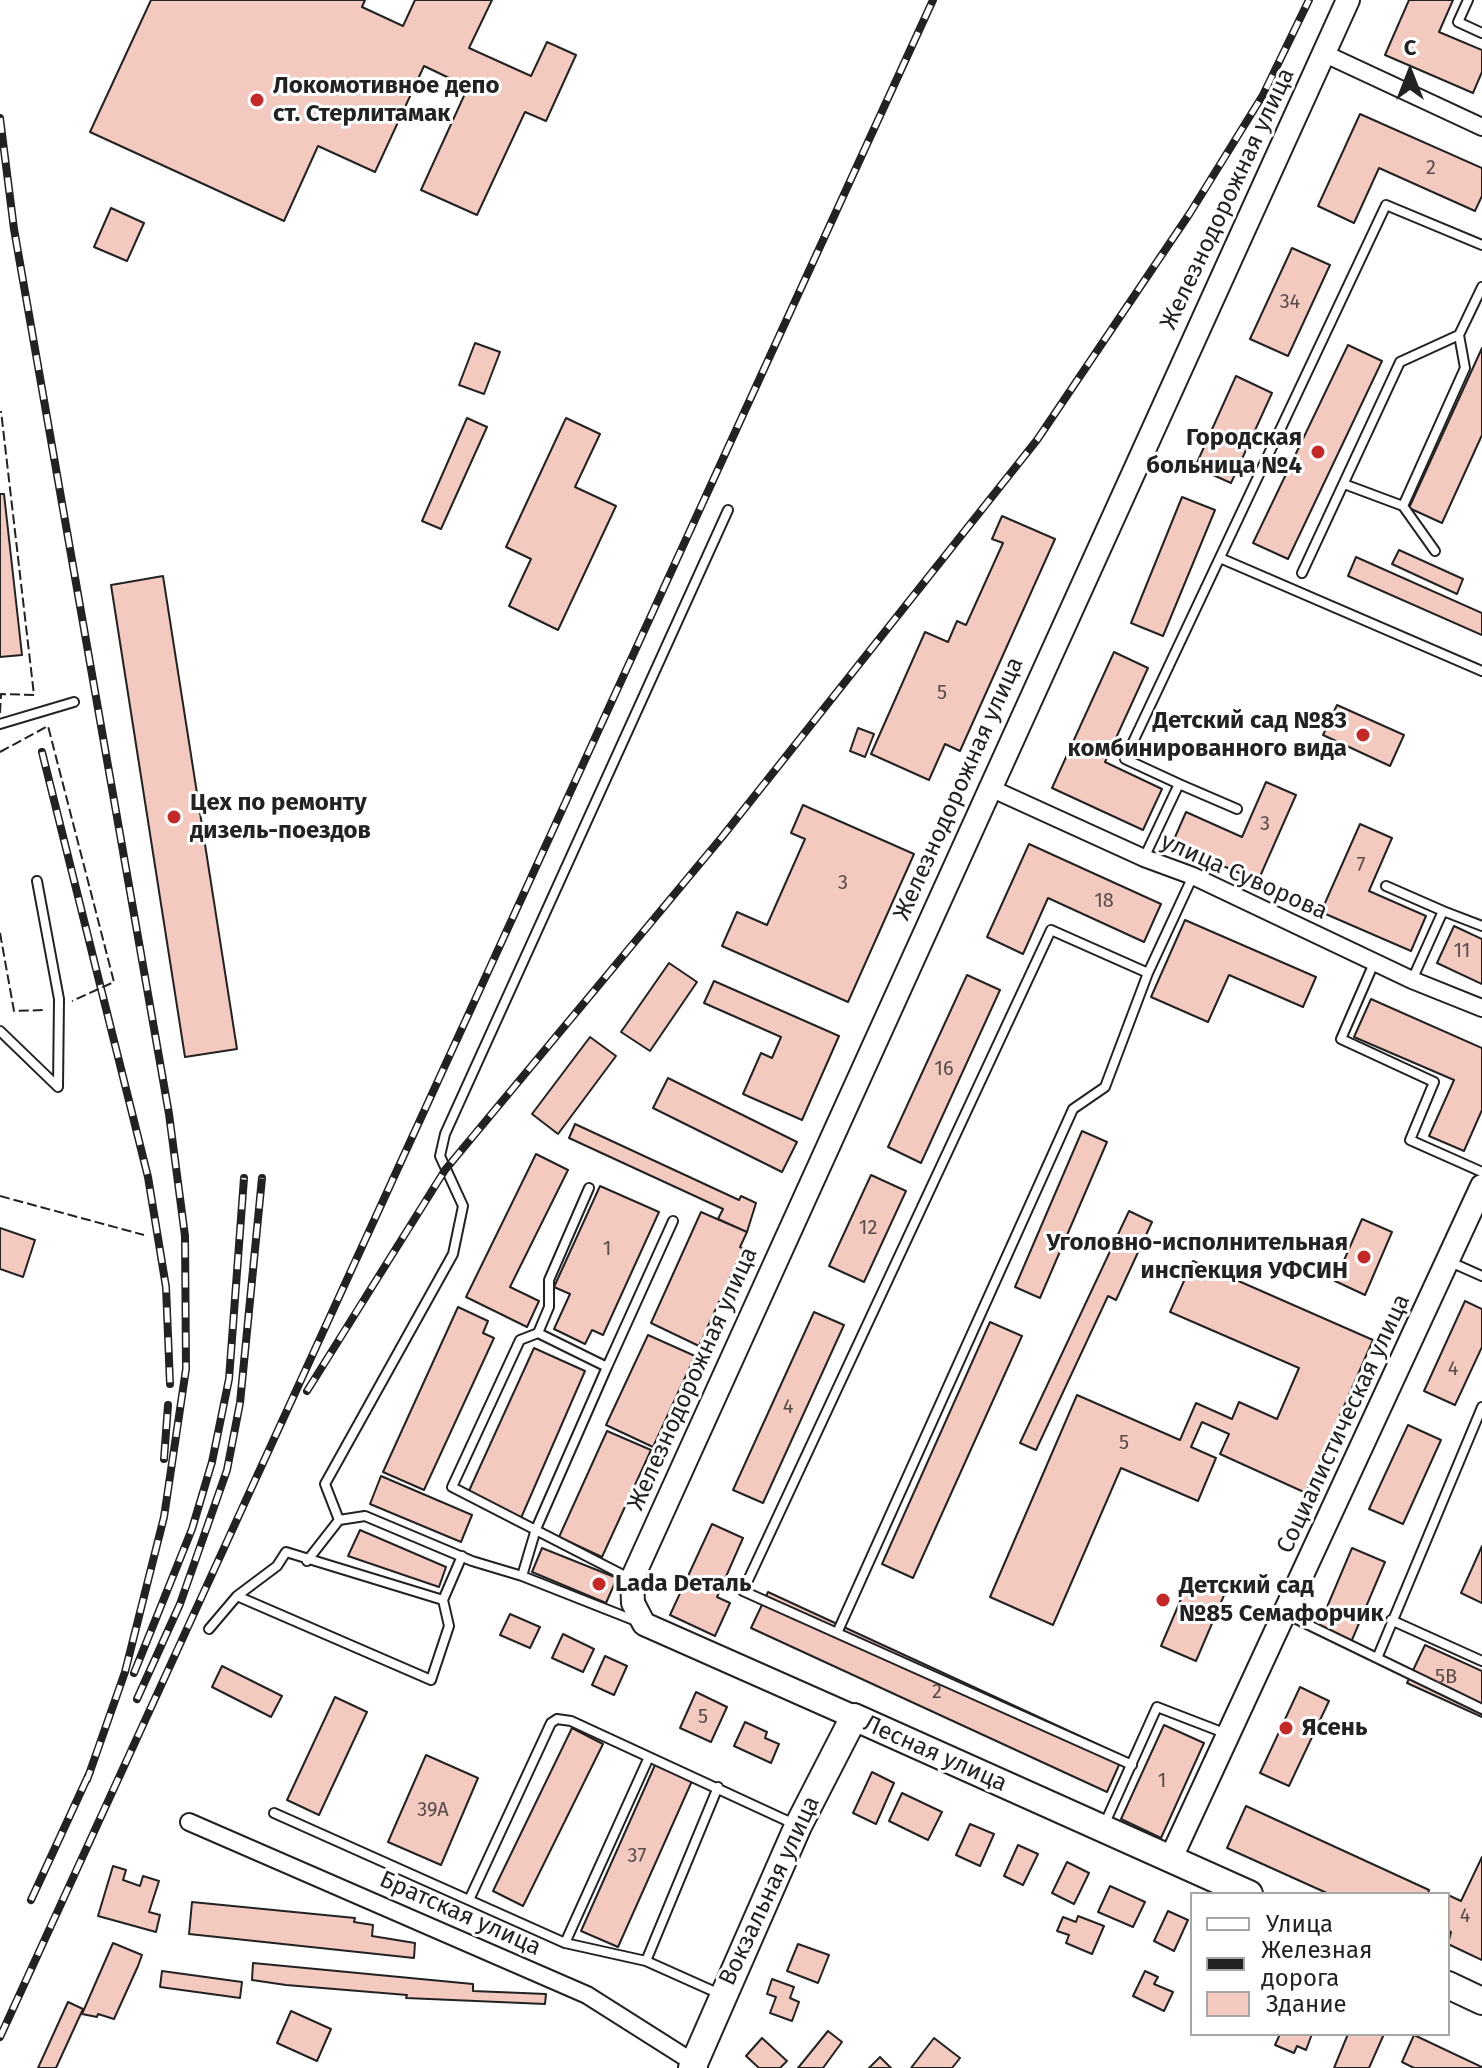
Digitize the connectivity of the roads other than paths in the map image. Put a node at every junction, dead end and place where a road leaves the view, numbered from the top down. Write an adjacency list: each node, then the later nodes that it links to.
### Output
1 (1348, 0): 4 (main road, Железнодорожная улица)
2 (1468, 0): 3 (lane)
3 (1482, 33)
4 (1323, 53): 5 (street); 19 (main road, Железнодорожная улица)
5 (1482, 127)
6 (1482, 245): 13 (lane)
7 (1482, 287): 8 (lane)
8 (1459, 335): 9 (lane); 10 (lane)
9 (1344, 484): 10 (lane); 14 (lane)
10 (1403, 506): 12 (lane)
11 (728, 510): 41 (lane)
12 (1435, 551)
13 (1220, 558): 15 (lane); 18 (lane)
14 (1302, 573)
15 (1482, 671)
16 (74, 702): 17 (lane)
17 (0, 724)
18 (1179, 784): 20 (lane); 21 (lane)
19 (988, 787): 21 (street, улица Суворова); 46 (main road, Железнодорожная улица)
20 (1237, 809)
21 (1144, 858): 22 (street, улица Суворова)
22 (1193, 876): 27 (street, улица Суворова); 28 (lane)
23 (37, 881): 31 (lane)
24 (1386, 886): 25 (lane)
25 (1443, 911): 26 (lane); 29 (lane)
26 (1482, 926)
27 (1374, 963): 29 (street, улица Суворова); 32 (lane)
28 (1148, 973): 53 (lane); 53 (lane)
29 (1412, 980): 30 (street, улица Суворова)
30 (1482, 1008)
31 (0, 1031)
32 (1482, 1172)
33 (1482, 1186): 36 (main road, Социалистическая улица)
34 (589, 1188): 38 (lane)
35 (673, 1221): 39 (lane)
36 (1448, 1260): 37 (lane); 49 (main road, Социалистическая улица)
37 (1482, 1276)
38 (538, 1333): 39 (lane); 42 (lane)
39 (607, 1367): 42 (lane)
40 (1482, 1407): 50 (lane)
41 (339, 1520): 43 (lane); 44 (lane)
42 (536, 1529): 45 (lane); 46 (lane)
43 (462, 1556): 45 (lane); 48 (lane)
44 (307, 1561): 47 (lane); 48 (lane)
45 (522, 1576): 51 (lane)
46 (632, 1579): 51 (main road, Железнодорожная улица)
47 (237, 1596): 48 (lane); 52 (lane)
48 (443, 1600)
49 (1285, 1614): 54 (lane); 58 (main road, Социалистическая улица)
50 (1391, 1620): 54 (lane); 55 (lane)
51 (644, 1624): 57 (main road, Лесная улица)
52 (209, 1629)
53 (837, 1633): 60 (lane)
54 (1378, 1656): 56 (lane)
55 (1482, 1661)
56 (1482, 1709)
57 (854, 1717): 64 (main road, Вокзальная улица); 65 (main road, Лесная улица)
58 (1228, 1734): 60 (lane); 66 (main road, Социалистическая улица)
59 (649, 1757): 61 (lane); 68 (lane); 69 (lane)
60 (1132, 1765): 65 (lane)
61 (718, 1787): 64 (lane); 70 (lane)
62 (274, 1813): 68 (lane)
63 (189, 1822): 74 (street, Братская улица)
64 (798, 1826): 72 (main road, Вокзальная улица)
65 (1102, 1830): 66 (main road, Лесная улица)
66 (1171, 1858): 67 (main road, Лесная улица)
67 (1245, 1892)
68 (469, 1900): 69 (lane)
69 (565, 1943): 70 (lane)
70 (646, 1961): 72 (lane)
71 (1450, 1986): 73 (main road)
72 (723, 1995): 74 (main road, Вокзальная улица)
73 (1482, 2001)
74 (696, 2066)

